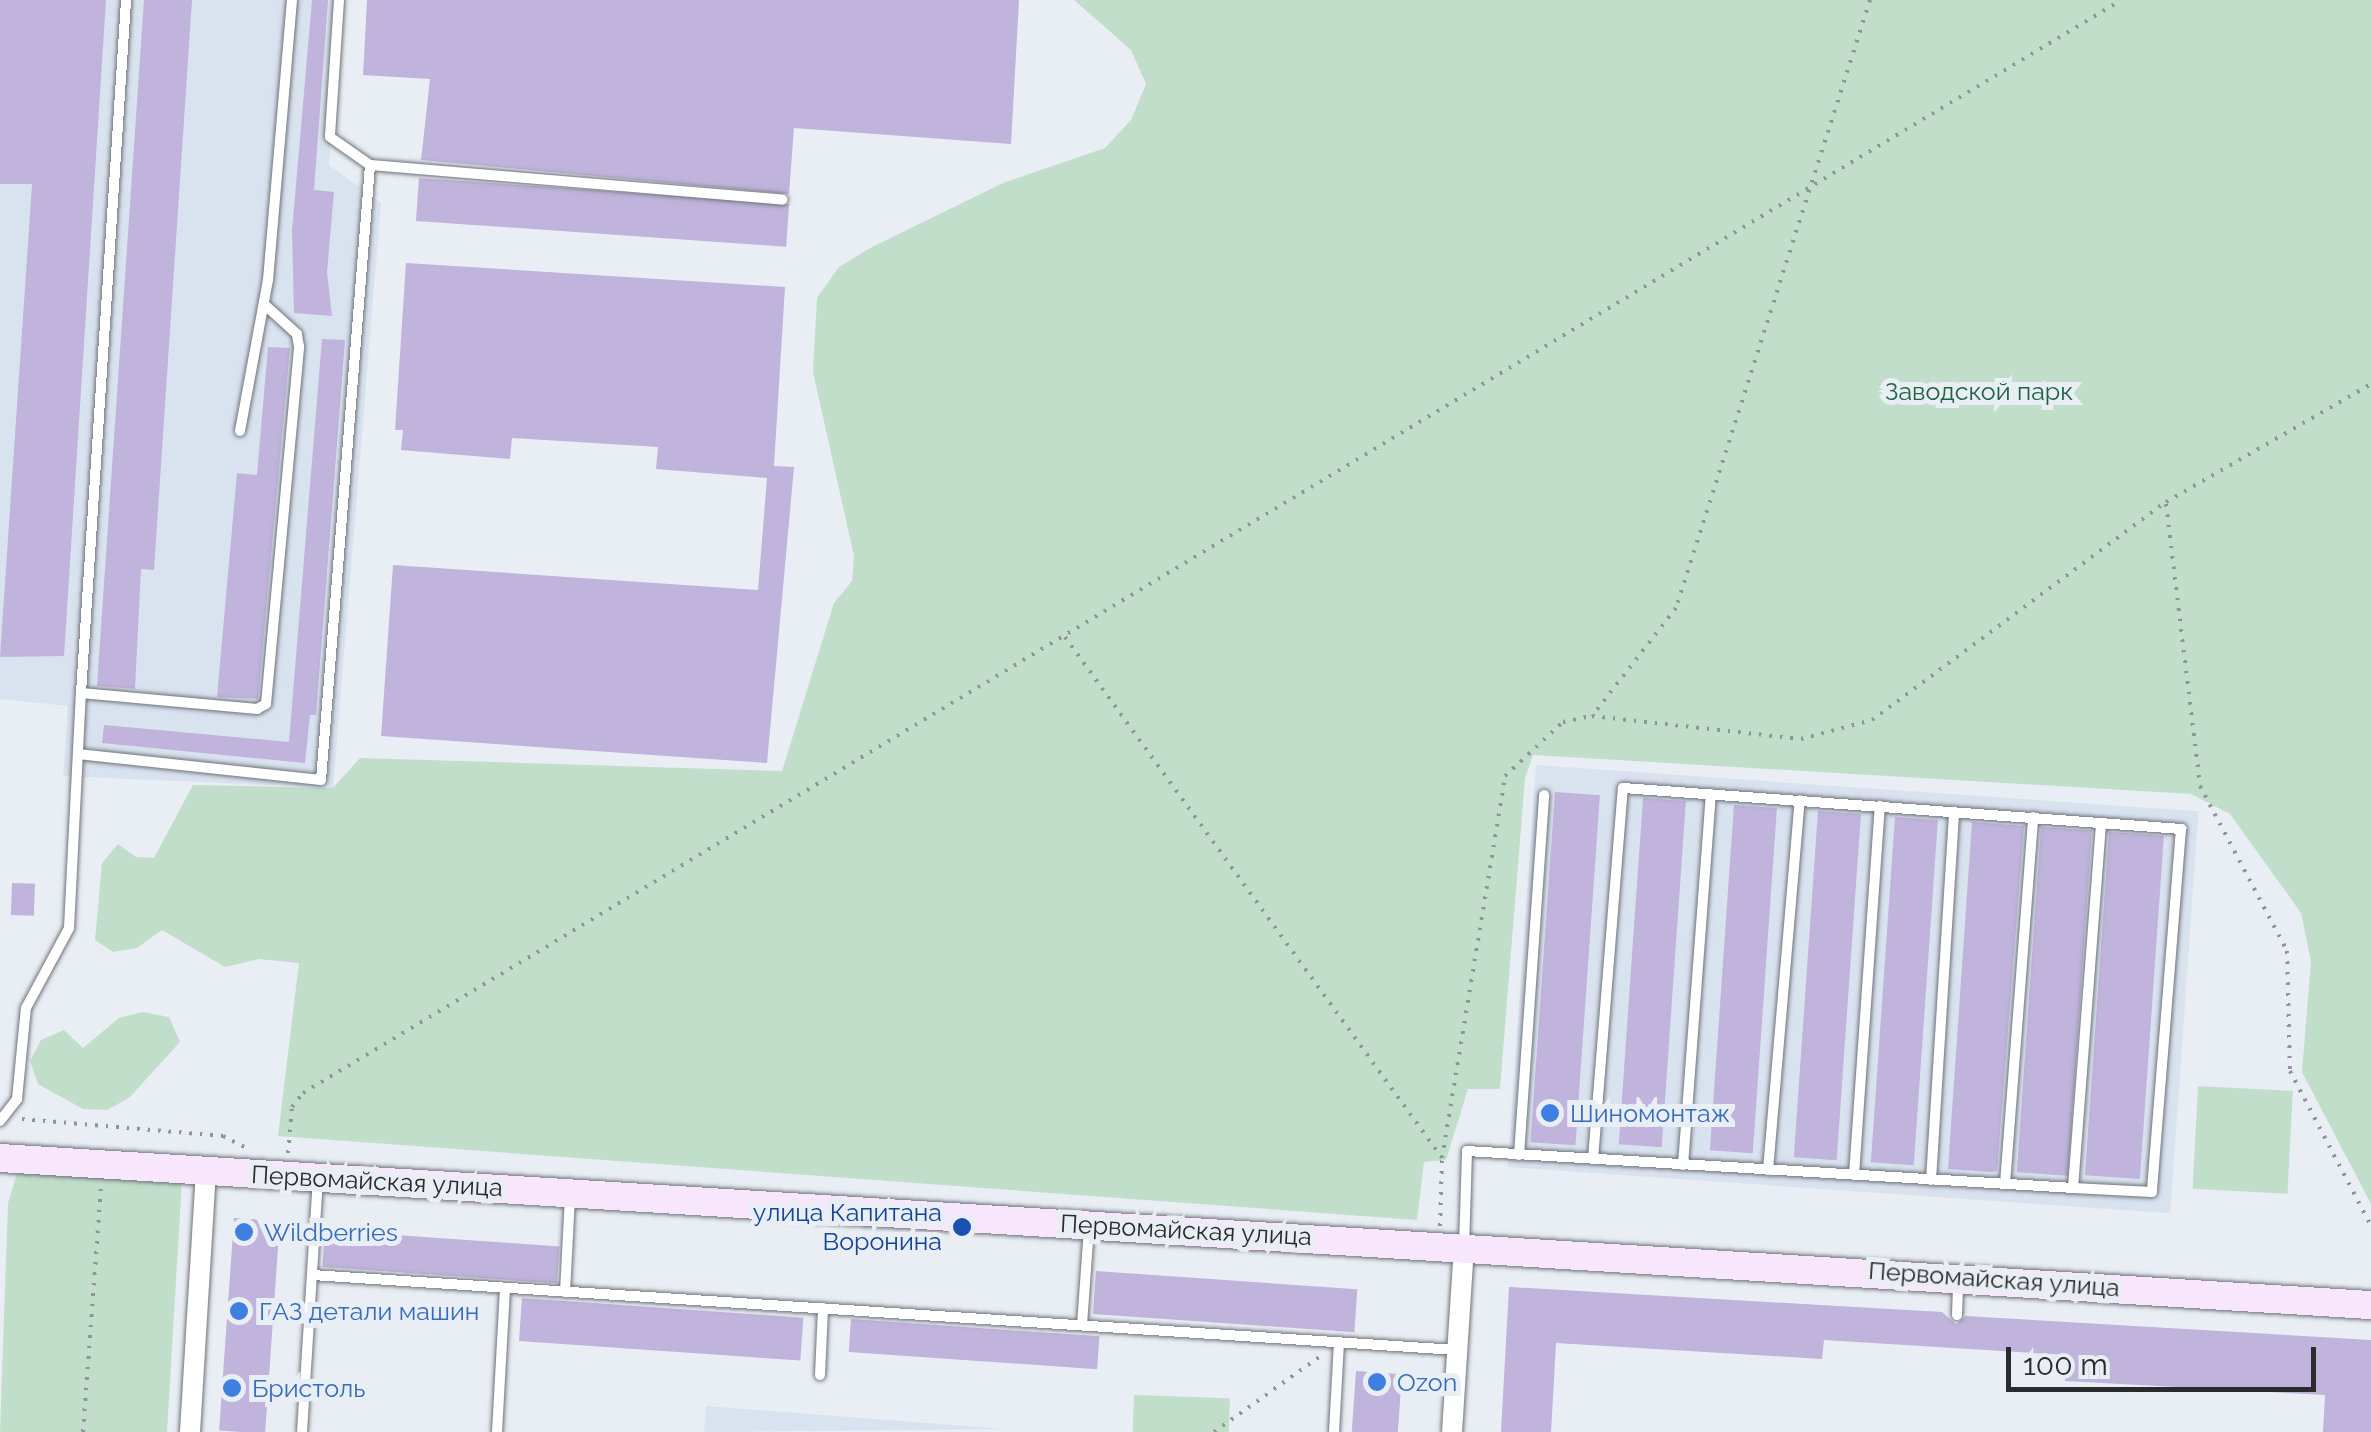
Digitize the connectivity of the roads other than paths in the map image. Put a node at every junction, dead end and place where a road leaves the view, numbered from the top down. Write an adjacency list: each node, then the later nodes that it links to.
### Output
1 (126, 0): 8 (lane)
2 (292, 0): 6 (lane)
3 (339, 0): 4 (lane)
4 (370, 166): 5 (lane); 9 (lane)
5 (783, 200)
6 (265, 305): 7 (lane); 8 (lane)
7 (240, 431)
8 (80, 692): 9 (lane)
9 (78, 754): 17 (lane)
10 (1711, 794): 12 (lane); 20 (lane); 21 (lane)
11 (1544, 795): 18 (lane)
12 (1800, 800): 13 (lane); 23 (lane)
13 (1880, 806): 14 (lane); 24 (lane)
14 (1954, 812): 15 (lane); 26 (lane)
15 (2033, 818): 16 (lane); 27 (lane)
16 (2101, 822): 28 (lane); 28 (lane)
17 (1, 1119)
18 (1519, 1155): 20 (lane); 31 (lane)
19 (0, 1158): 22 (street, Первомайская улица)
20 (1592, 1159): 21 (lane)
21 (1684, 1164): 23 (lane)
22 (206, 1170): 25 (street, Первомайская улица); 43 (street)
23 (1768, 1170): 24 (lane)
24 (1854, 1175): 26 (lane)
25 (318, 1177): 29 (street, Первомайская улица); 32 (lane)
26 (1931, 1180): 27 (lane)
27 (2005, 1184): 28 (lane)
28 (2074, 1188)
29 (570, 1192): 30 (street, Первомайская улица); 35 (lane)
30 (1089, 1224): 31 (street, Первомайская улица); 39 (lane)
31 (1464, 1247): 33 (street, Первомайская улица); 41 (street)
32 (312, 1275): 34 (lane); 44 (lane)
33 (1959, 1276): 36 (street, Первомайская улица); 38 (lane)
34 (506, 1288): 35 (lane); 45 (lane)
35 (566, 1292): 37 (lane)
36 (2371, 1305)
37 (823, 1308): 39 (lane); 42 (lane)
38 (1957, 1315)
39 (1082, 1325): 40 (lane)
40 (1339, 1342): 41 (lane); 46 (lane)
41 (1457, 1350): 47 (street)
42 (820, 1375)
43 (190, 1432)
44 (302, 1432)
45 (497, 1432)
46 (1334, 1432)
47 (1452, 1432)

